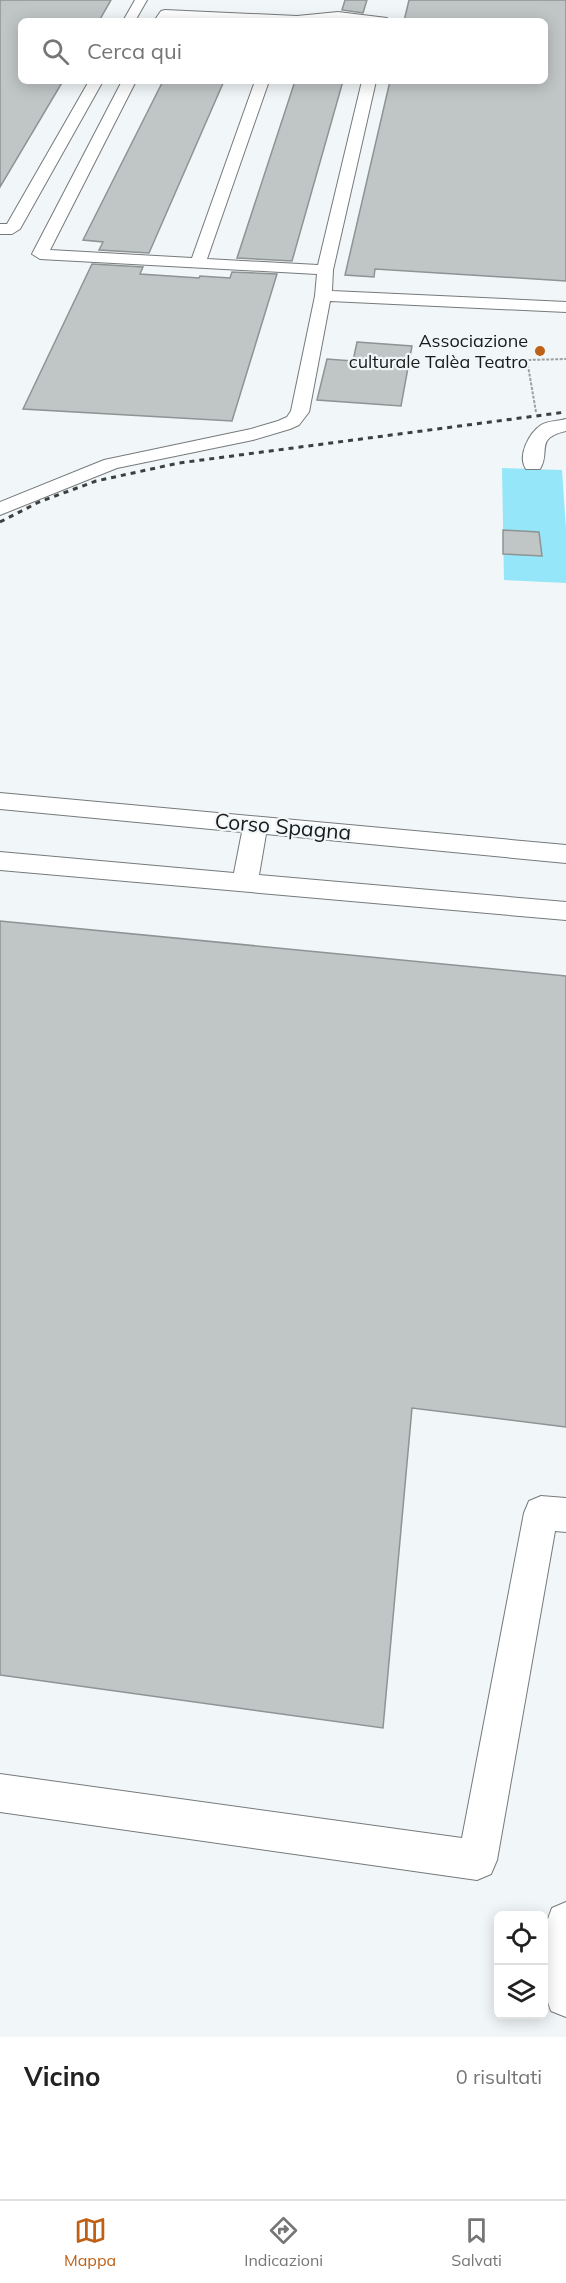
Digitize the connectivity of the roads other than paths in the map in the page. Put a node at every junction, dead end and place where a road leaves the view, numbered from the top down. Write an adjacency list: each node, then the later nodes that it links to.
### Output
1 (141, 0): 3 (street)
2 (313, 0): 6 (street)
3 (131, 18)
4 (162, 18): 5 (street)
5 (273, 18)
6 (301, 18)
7 (332, 18): 8 (street)
8 (384, 18)
9 (94, 84): 13 (street)
10 (127, 84): 14 (street)
11 (261, 84): 14 (street)
12 (368, 84): 15 (street)
13 (0, 229)
14 (198, 262): 15 (street)
15 (325, 270): 16 (street); 17 (street)
16 (323, 296): 17 (street); 21 (street)
17 (396, 299): 18 (street)
18 (566, 307)
19 (557, 427): 20 (street)
20 (533, 465)
21 (0, 509)
22 (0, 801): 23 (street, Corso Spagna)
23 (255, 825): 24 (street, Corso Spagna); 26 (street)
24 (566, 854)
25 (0, 861): 26 (street)
26 (245, 884): 27 (street)
27 (566, 911)
28 (566, 1515): 29 (street)
29 (0, 1793)
30 (566, 1922): 31 (street)
31 (566, 1996)

